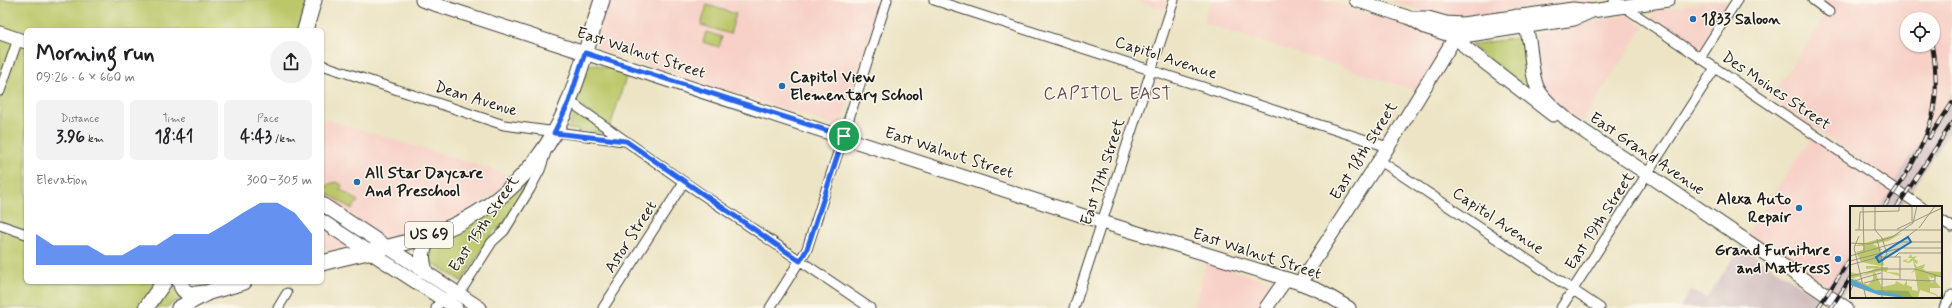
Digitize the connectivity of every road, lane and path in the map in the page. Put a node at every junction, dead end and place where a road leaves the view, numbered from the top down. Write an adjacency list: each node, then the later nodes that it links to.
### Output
1 (314, 0): 16 (main road)
2 (422, 0): 20 (street, East Walnut Street)
3 (602, 0): 20 (main road, East 15th Street / US 69)
4 (888, 0): 29 (street)
5 (934, 0): 24 (street, Capitol Avenue)
6 (1174, 0): 24 (street, East 17th Street)
7 (1356, 0): 17 (street)
8 (1668, 0): 11 (street)
9 (1737, 0): 21 (street)
10 (1812, 0): 13 (street)
11 (1619, 3): 12 (street); 21 (street, Des Moines Street)
12 (1592, 11): 14 (street); 15 (street)
13 (1829, 12)
14 (1516, 16): 15 (street); 17 (street)
15 (1526, 27): 17 (street); 27 (street, East Grand Avenue)
16 (306, 28)
17 (1456, 30): 27 (street, East Grand Avenue); 32 (street, East 18th Street)
18 (0, 33): 19 (street)
19 (22, 40): 25 (street)
20 (585, 53): 26 (main road, East 15th Street / US 69); 29 (street, East Walnut Street)
21 (1700, 58): 23 (street, Des Moines Street)
22 (324, 66): 28 (street, Dean Avenue)
23 (1715, 68): 34 (street, East 19th Street); 37 (street, Des Moines Street)
24 (1151, 69): 32 (street, Capitol Avenue); 40 (street, East 17th Street)
25 (0, 91)
26 (569, 102): 28 (main road, East 15th Street / US 69); 30 (street, Dean Avenue)
27 (1570, 122): 34 (street, East Grand Avenue)
28 (554, 133): 30 (street, Dean Avenue); 31 (main road, East 15th Street / US 69)
29 (844, 136): 40 (street, East Walnut Street); 47 (street)
30 (626, 141): 35 (street, Dean Avenue)
31 (547, 146): 44 (main road, East 15th Street / US 69); 58 (street, East 15th Street)
32 (1388, 147): 33 (street, East 18th Street)
33 (1379, 160): 51 (street, East 18th Street); 55 (street, Capitol Avenue)
34 (1648, 175): 55 (street, East 19th Street); 74 (street, East Grand Avenue)
35 (684, 182): 47 (street, Dean Avenue); 66 (street, Astor Street)
36 (324, 205): 45 (street)
37 (1921, 206)
38 (1942, 221): 42 (street)
39 (324, 222): 46 (street)
40 (1102, 222): 50 (street, East Walnut Street); 69 (street, East 17th Street)
41 (0, 225): 43 (street)
42 (1952, 227)
43 (24, 233)
44 (433, 234): 45 (main road, US 69); 49 (main road)
45 (388, 246): 46 (main road, US 69); 49 (street)
46 (368, 251): 48 (main road, US 69); 60 (street)
47 (800, 261): 67 (street); 68 (street, Dean Avenue)
48 (324, 262)
49 (426, 271): 58 (street)
50 (1286, 279): 51 (street, East Walnut Street); 70 (street)
51 (1300, 283): 71 (street, East Walnut Street)
52 (163, 284): 61 (main road)
53 (180, 284): 56 (main road)
54 (237, 284): 56 (main road)
55 (1573, 289): 72 (street, East 19th Street); 73 (street, Capitol Avenue)
56 (209, 292): 62 (main road)
57 (287, 293): 63 (street)
58 (459, 294): 60 (street, East 15th Street); 65 (street)
59 (1952, 295): 75 (street)
60 (439, 303): 64 (street)
61 (146, 308)
62 (179, 308)
63 (278, 308)
64 (456, 308)
65 (480, 308)
66 (603, 308)
67 (770, 308)
68 (870, 308)
69 (1074, 308)
70 (1266, 308)
71 (1349, 308)
72 (1561, 308)
73 (1600, 308)
74 (1846, 308)
75 (1944, 308)

